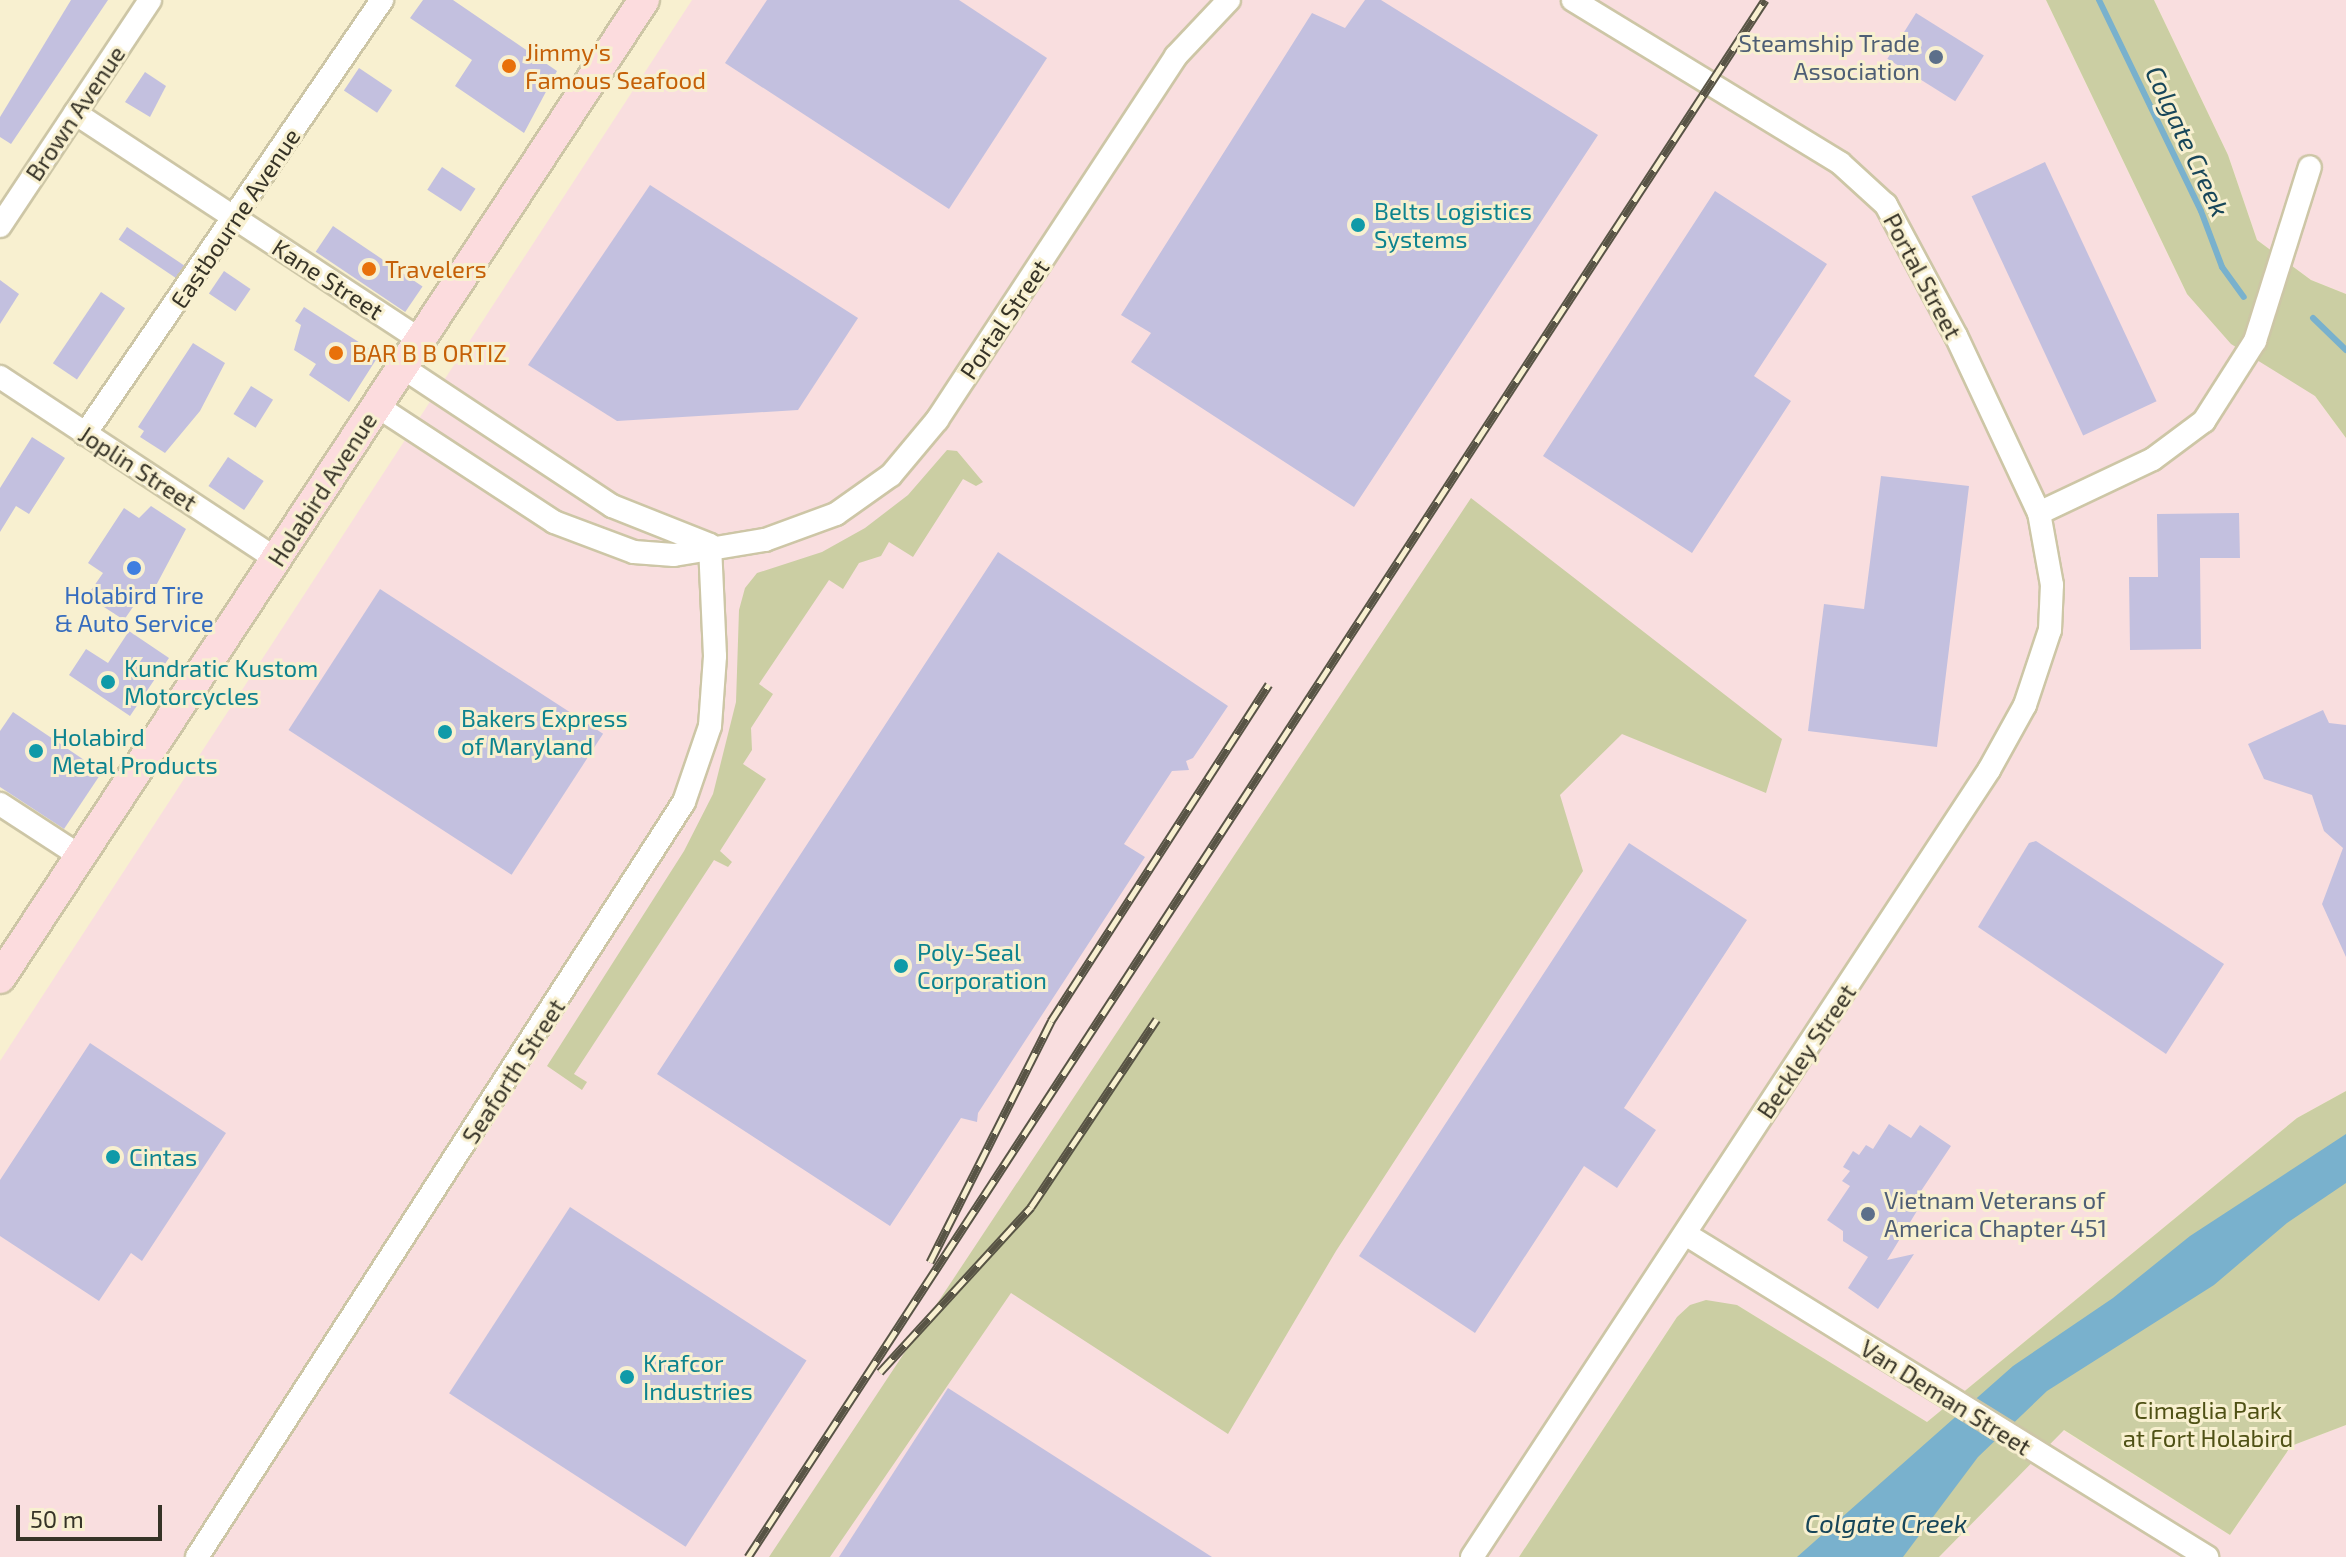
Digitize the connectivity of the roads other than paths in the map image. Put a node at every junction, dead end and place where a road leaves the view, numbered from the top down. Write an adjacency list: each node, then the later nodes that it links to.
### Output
1 (150, 0): 6 (street, Brown Avenue)
2 (382, 0): 8 (street, Eastbourne Avenue)
3 (644, 0): 10 (main road, Holabird Avenue)
4 (1229, 0): 16 (street, Portal Street)
5 (1573, 0): 15 (street, Portal Street)
6 (75, 113): 8 (street, Kane Street); 9 (street, Brown Avenue)
7 (2310, 167): 15 (street)
8 (236, 220): 10 (street, Kane Street); 14 (street, Eastbourne Avenue)
9 (0, 226)
10 (420, 340): 11 (main road, Holabird Avenue)
11 (402, 367): 13 (main road, Holabird Avenue); 16 (street, Portal Street)
12 (0, 377): 14 (street, Joplin Street)
13 (377, 406): 16 (street, Portal Street); 17 (main road, Holabird Avenue)
14 (85, 434): 17 (street, Joplin Street)
15 (2039, 513): 21 (street, Beckley Street)
16 (710, 545): 22 (street, Seaforth Street)
17 (276, 559): 19 (main road, Holabird Avenue)
18 (0, 804): 19 (street)
19 (80, 856): 20 (main road, Holabird Avenue)
20 (0, 978)
21 (1687, 1235): 23 (street, Beckley Street); 24 (street, Van Deman Street)
22 (197, 1557)
23 (1472, 1557)
24 (2207, 1557)

